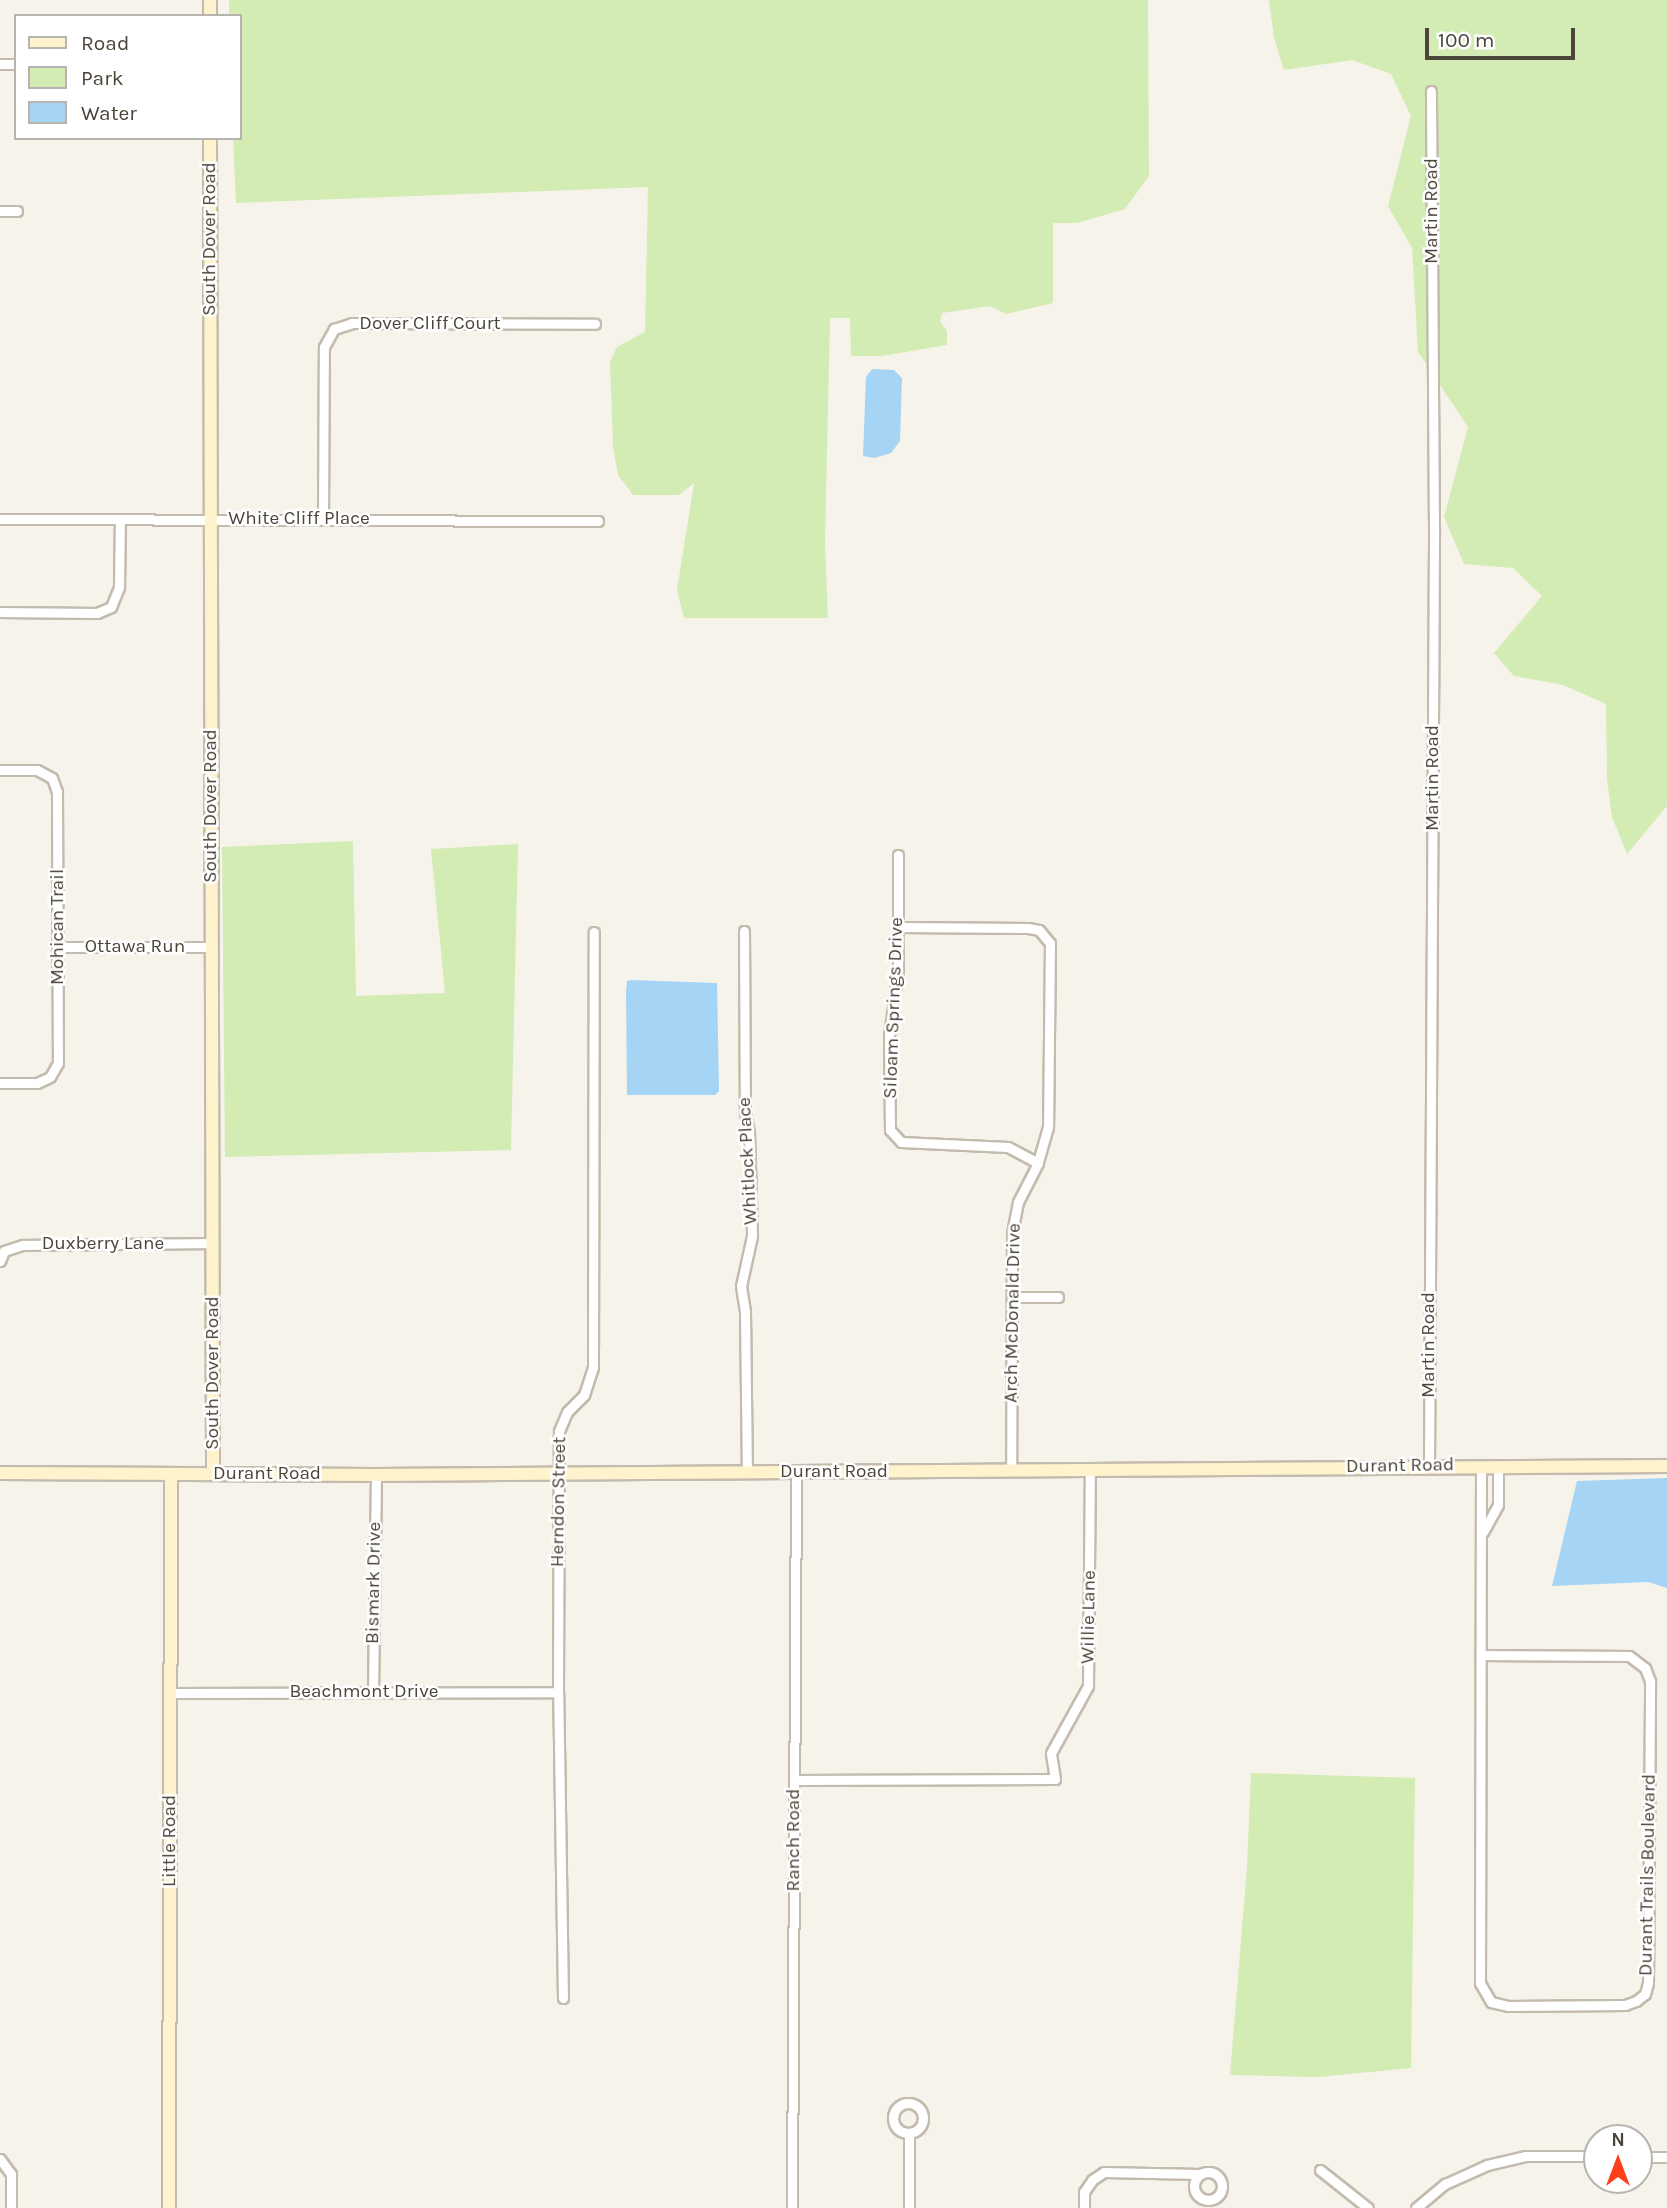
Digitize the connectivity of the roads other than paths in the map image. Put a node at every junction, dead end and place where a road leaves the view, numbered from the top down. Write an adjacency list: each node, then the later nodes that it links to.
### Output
1 (1431, 91): 25 (street, Martin Road)
2 (210, 140): 9 (street, South Dover Road)
3 (0, 211): 4 (street)
4 (17, 211)
5 (595, 324): 8 (street, Dover Cliff Court)
6 (0, 519): 7 (street, White Cliff Place)
7 (120, 519): 9 (street, White Cliff Place); 11 (street)
8 (323, 519): 9 (street, White Cliff Place); 10 (street, White Cliff Place)
9 (210, 520): 18 (street, South Dover Road)
10 (598, 521)
11 (0, 612)
12 (0, 770): 17 (street, Mohican Trail)
13 (898, 855): 14 (street, Siloam Springs Drive)
14 (899, 928): 20 (street, Siloam Springs Drive); 20 (street, Arch McDonald Drive)
15 (744, 931): 32 (street, Whitlock Place)
16 (594, 932): 31 (street, Herndon Street)
17 (58, 947): 18 (street, Ottawa Run); 19 (street, Mohican Trail)
18 (212, 947): 21 (street, South Dover Road)
19 (0, 1083)
20 (1038, 1163): 23 (street, Arch McDonald Drive)
21 (213, 1244): 22 (street, Duxberry Lane); 36 (street, South Dover Road)
22 (0, 1261)
23 (1013, 1297): 24 (street); 29 (street, Arch McDonald Drive)
24 (1058, 1297)
25 (1429, 1466): 26 (street, Durant Road); 30 (street, Durant Road)
26 (1482, 1466): 27 (street, Durant Road); 38 (street, Durant Trails Boulevard)
27 (1498, 1466): 28 (street, Durant Road); 38 (street)
28 (1667, 1466)
29 (1011, 1470): 30 (street, Durant Road); 33 (street, Durant Road)
30 (1090, 1471): 43 (street, Willie Lane)
31 (559, 1472): 32 (street, Durant Road); 37 (street, Durant Road); 41 (street, Herndon Street)
32 (747, 1472): 33 (street, Durant Road)
33 (796, 1472): 43 (street, Ranch Road)
34 (0, 1473): 35 (street, Durant Road)
35 (172, 1474): 36 (street, Durant Road); 42 (street, Little Road)
36 (213, 1474): 37 (street, Durant Road)
37 (376, 1475): 40 (street, Bismark Drive)
38 (1482, 1533): 39 (street, Durant Trails Boulevard)
39 (1482, 1655): 39 (street, Durant Trails Boulevard)
40 (373, 1691): 41 (street, Beachmont Drive); 42 (street, Beachmont Drive)
41 (558, 1692): 44 (street, Herndon Street)
42 (171, 1693): 51 (street, Little Road)
43 (794, 1780): 52 (street, Ranch Road)
44 (563, 1998)
45 (909, 2134): 53 (street)
46 (1583, 2156): 56 (street)
47 (0, 2159): 50 (street)
48 (1320, 2170): 55 (street)
49 (1200, 2174): 54 (street)
50 (11, 2208)
51 (169, 2208)
52 (792, 2208)
53 (909, 2208)
54 (1084, 2208)
55 (1368, 2208)
56 (1416, 2208)

